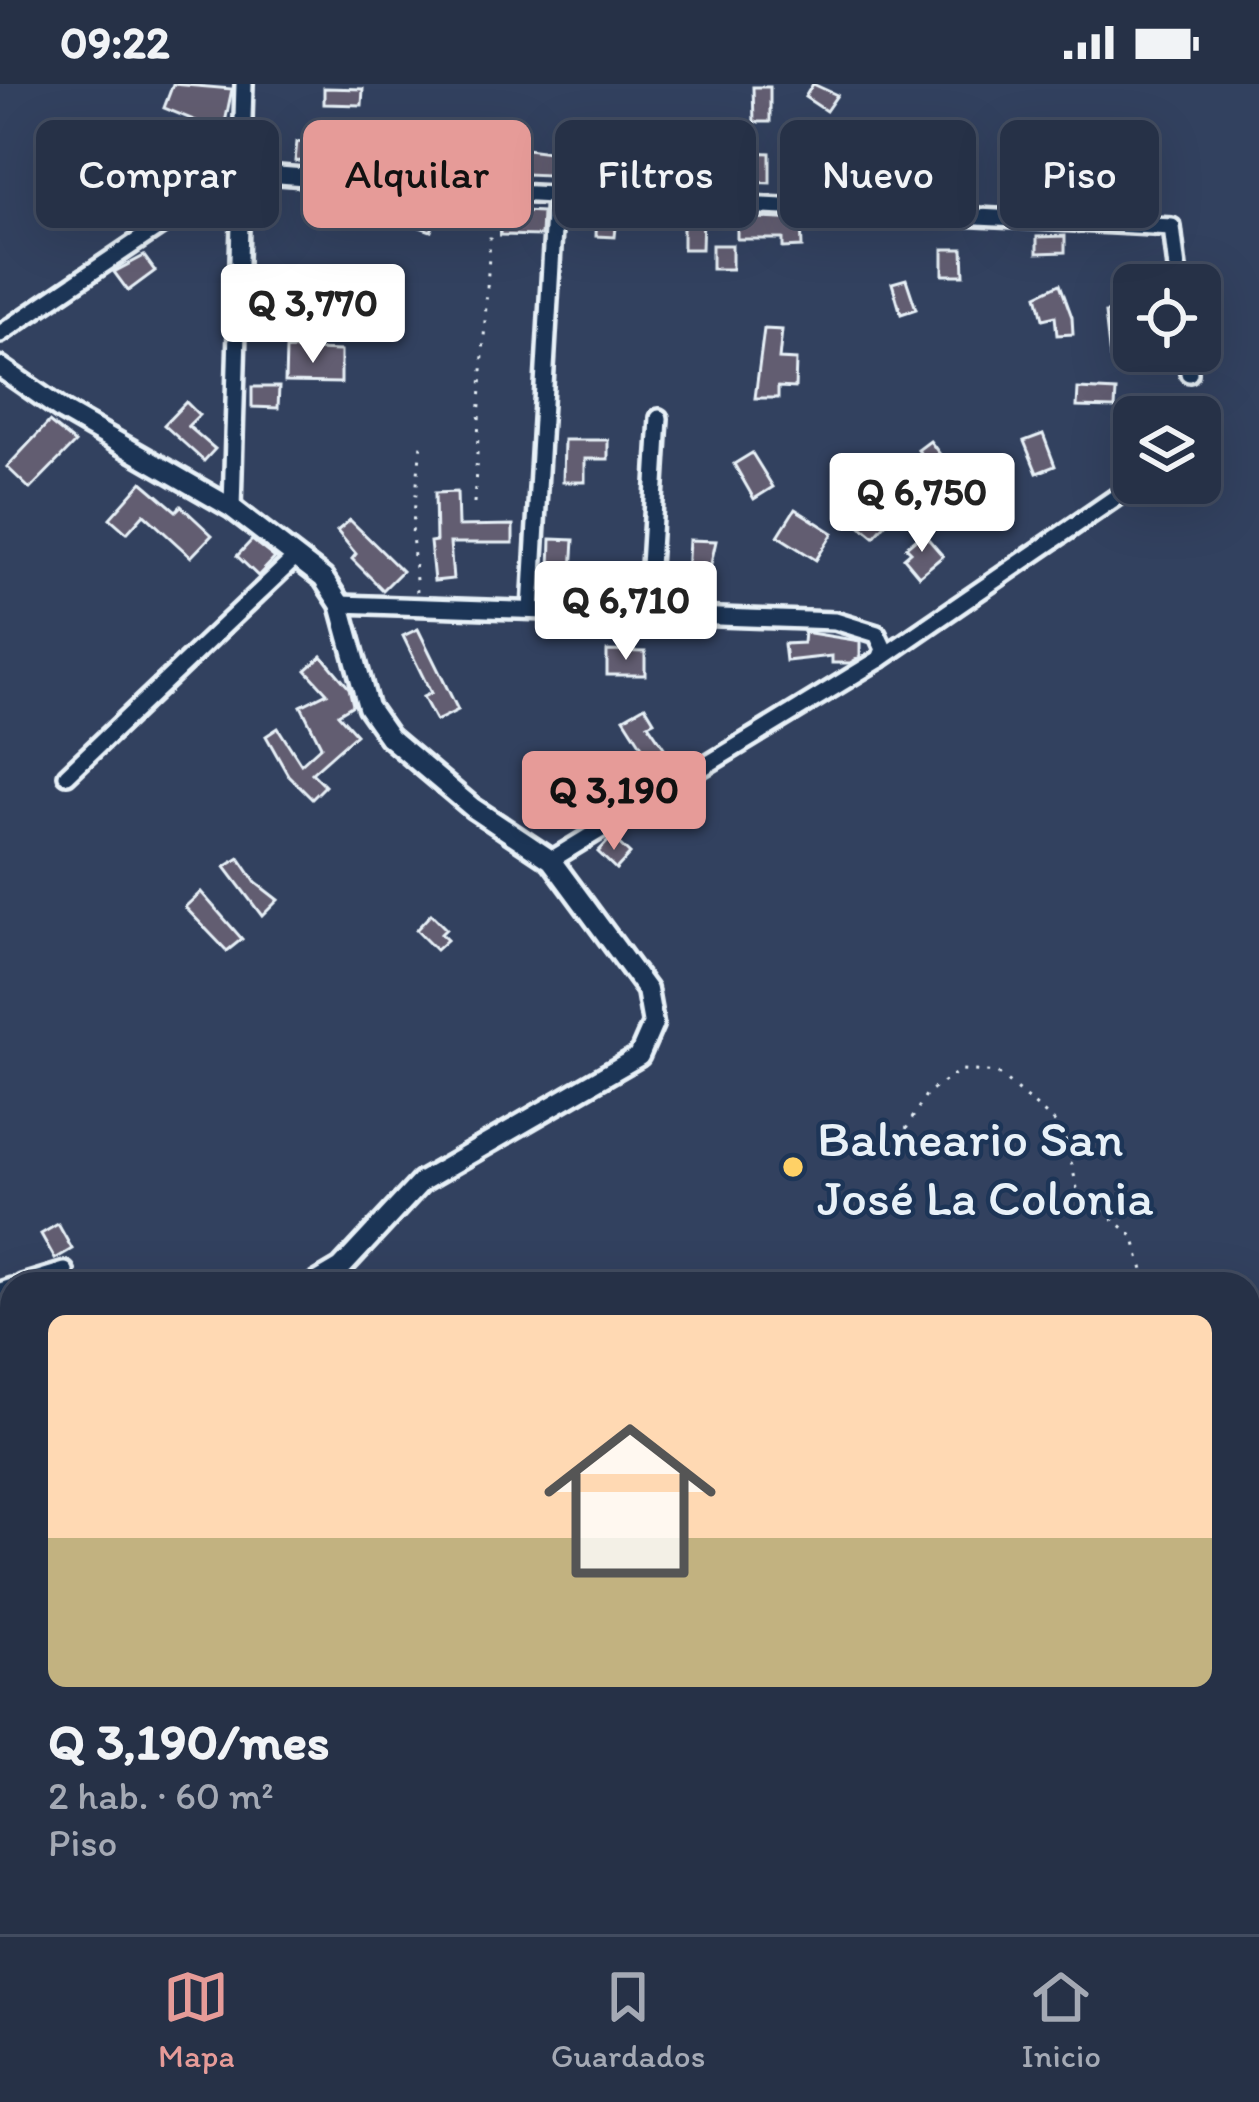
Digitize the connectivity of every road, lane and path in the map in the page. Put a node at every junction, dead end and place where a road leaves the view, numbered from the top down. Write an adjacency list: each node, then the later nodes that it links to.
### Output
1 (244, 84): 2 (street)
2 (242, 120)
3 (531, 194): 4 (street)
4 (555, 196): 20 (street)
5 (756, 202): 9 (street)
6 (156, 228): 10 (street)
7 (238, 228): 16 (street)
8 (491, 228): 15 (path)
9 (1176, 264)
10 (0, 334)
11 (0, 367): 16 (street)
12 (658, 418): 21 (street)
13 (422, 444): 19 (path)
14 (1113, 499): 22 (street)
15 (474, 503)
16 (232, 508): 17 (street)
17 (296, 557): 18 (street); 23 (street)
18 (340, 604): 19 (street); 24 (street)
19 (418, 606): 20 (street)
20 (531, 610): 21 (street)
21 (647, 616): 22 (street)
22 (880, 659): 24 (street)
23 (67, 775)
24 (551, 860): 28 (street)
25 (906, 1129): 29 (path)
26 (65, 1271): 27 (street)
27 (62, 1272)
28 (334, 1272)
29 (1143, 1272)

